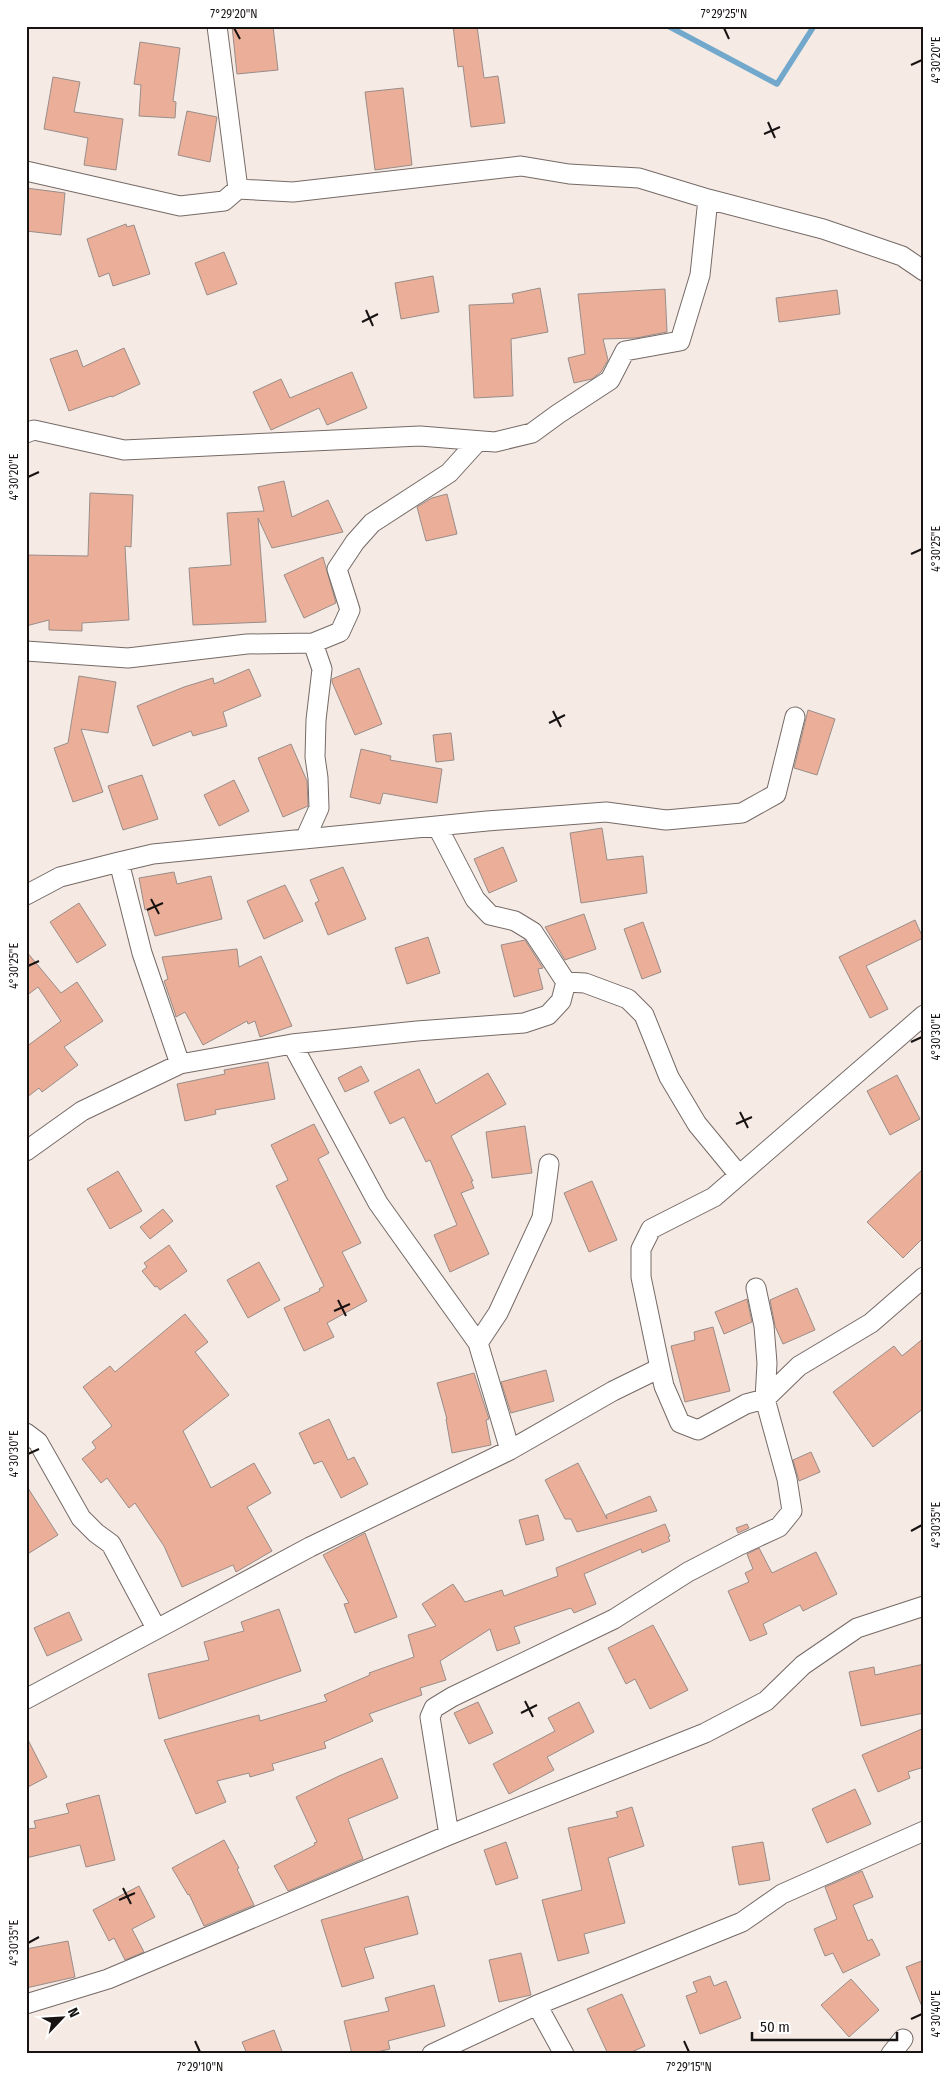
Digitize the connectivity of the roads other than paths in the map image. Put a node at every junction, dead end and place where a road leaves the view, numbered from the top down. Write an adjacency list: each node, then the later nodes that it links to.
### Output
1 (217, 26): 3 (street)
2 (26, 171): 3 (street)
3 (238, 189): 4 (street)
4 (708, 199): 5 (street); 7 (street)
5 (924, 271)
6 (26, 432): 7 (street)
7 (478, 441): 8 (street)
8 (313, 643): 9 (street); 12 (street)
9 (26, 651)
10 (795, 717): 11 (street)
11 (437, 826): 12 (street); 15 (street)
12 (305, 839): 13 (street)
13 (119, 862): 14 (street); 18 (street)
14 (26, 895)
15 (566, 982): 17 (street); 21 (street)
16 (924, 1015): 21 (street)
17 (292, 1044): 18 (street); 24 (street)
18 (180, 1064): 19 (street)
19 (26, 1151)
20 (549, 1164): 24 (street)
21 (739, 1176): 25 (street)
22 (924, 1277): 26 (street)
23 (756, 1288): 26 (street)
24 (478, 1343): 28 (street)
25 (660, 1368): 26 (street); 28 (street)
26 (765, 1399): 33 (street)
27 (26, 1433): 30 (street)
28 (510, 1450): 30 (street)
29 (924, 1606): 33 (street)
30 (156, 1628): 31 (street)
31 (26, 1699)
32 (924, 1831): 35 (street)
33 (449, 1835): 34 (street)
34 (26, 2004)
35 (537, 2005): 37 (street); 38 (street)
36 (903, 2039): 39 (street)
37 (432, 2054)
38 (564, 2054)
39 (891, 2054)

